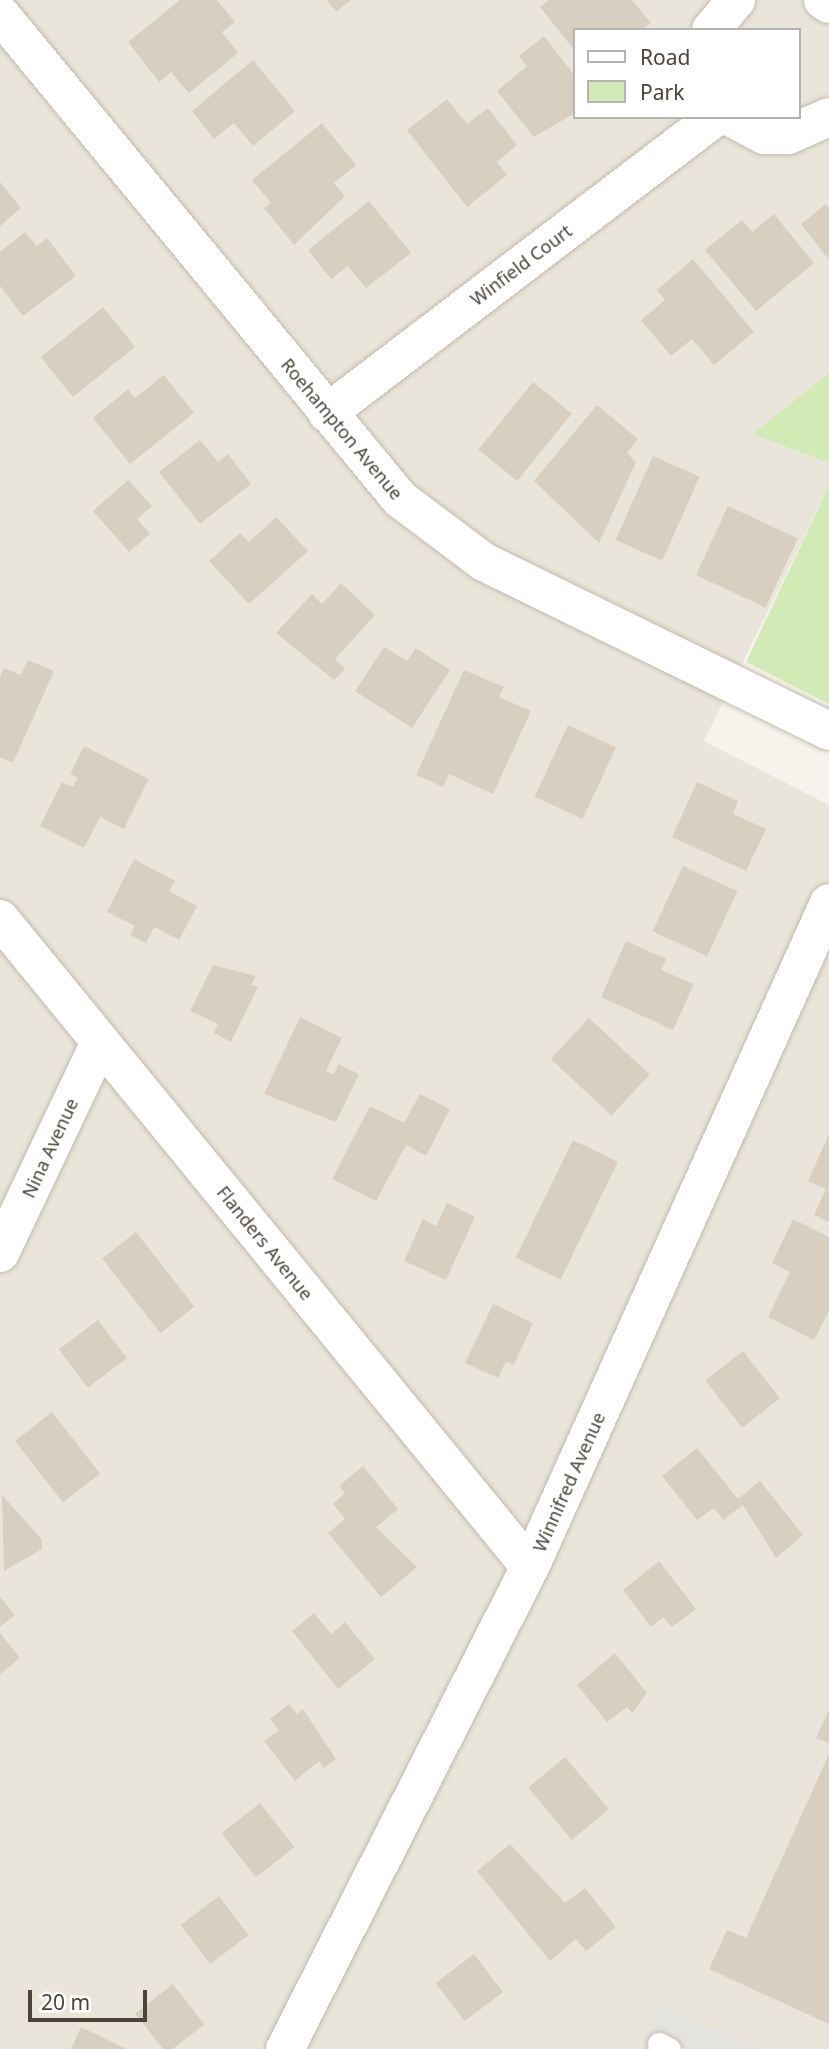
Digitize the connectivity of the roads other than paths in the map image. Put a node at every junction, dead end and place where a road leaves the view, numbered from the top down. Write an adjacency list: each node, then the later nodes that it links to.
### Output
1 (736, 0): 5 (street)
2 (823, 0): 3 (street)
3 (829, 4)
4 (9, 10): 9 (street, Roehampton Avenue)
5 (713, 28)
6 (829, 117): 8 (street)
7 (713, 119): 9 (street, Winfield Court)
8 (734, 119)
9 (327, 412): 10 (street, Roehampton Avenue)
10 (829, 731)
11 (829, 903): 15 (street, Winnifred Avenue)
12 (0, 919): 13 (street, Flanders Avenue)
13 (100, 1042): 14 (street, Nina Avenue); 15 (street, Flanders Avenue)
14 (0, 1253)
15 (530, 1567): 16 (street, Winnifred Avenue)
16 (285, 2049)

